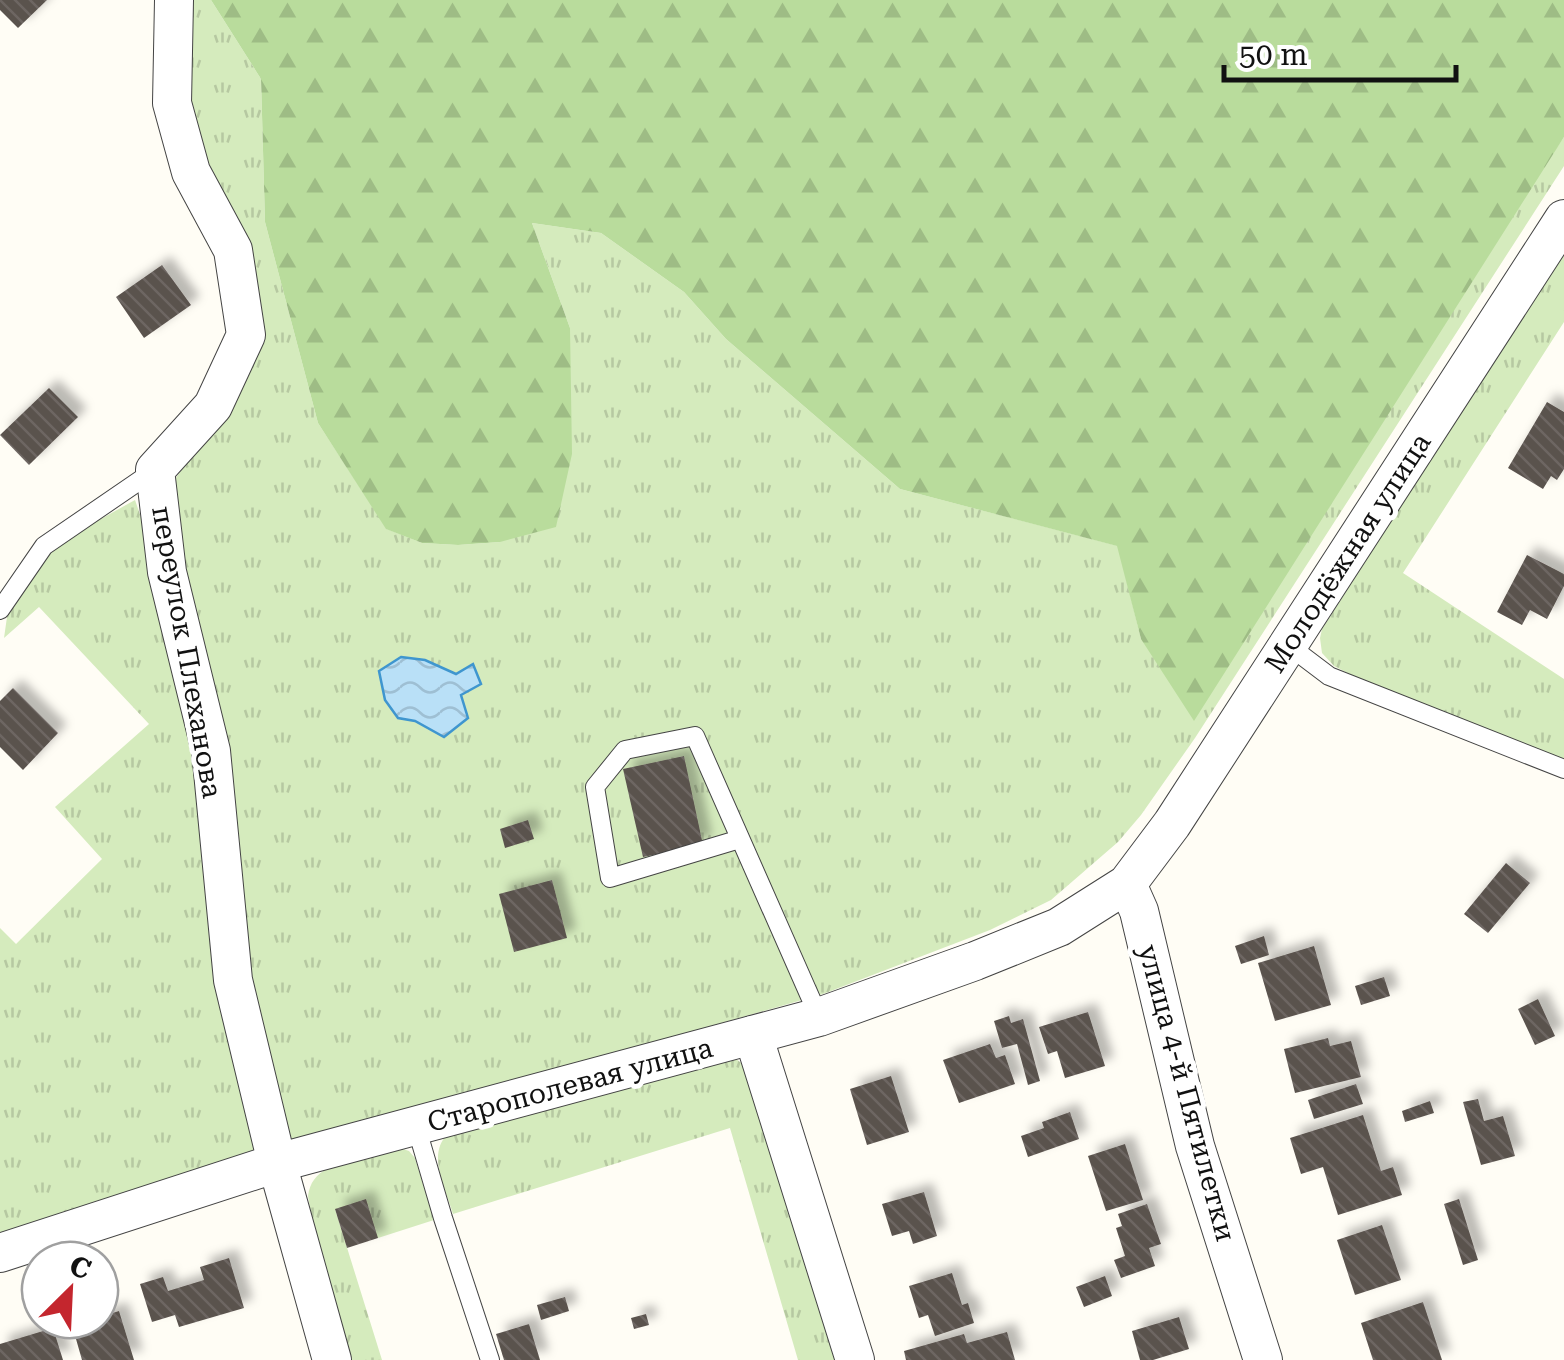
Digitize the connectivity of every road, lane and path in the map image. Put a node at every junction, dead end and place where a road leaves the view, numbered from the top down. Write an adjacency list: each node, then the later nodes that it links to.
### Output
1 (174, 0): 3 (street, переулок Плеханова)
2 (1564, 220): 5 (street, Молодёжная улица)
3 (155, 470): 4 (lane); 12 (street, переулок Плеханова)
4 (0, 610)
5 (1288, 645): 6 (lane); 8 (street, Молодёжная улица)
6 (1564, 769)
7 (740, 839): 7 (lane); 9 (lane)
8 (1127, 884): 9 (street, Старополевая улица); 17 (street, улица 4-й Пятилетки)
9 (819, 1017): 10 (street, Старополевая улица)
10 (753, 1035): 11 (street, Старополевая улица); 16 (street)
11 (416, 1126): 12 (street, Старополевая улица); 15 (lane)
12 (277, 1163): 13 (street, Старополевая улица); 14 (street, переулок Плеханова)
13 (0, 1252)
14 (332, 1360)
15 (490, 1360)
16 (855, 1360)
17 (1263, 1360)

